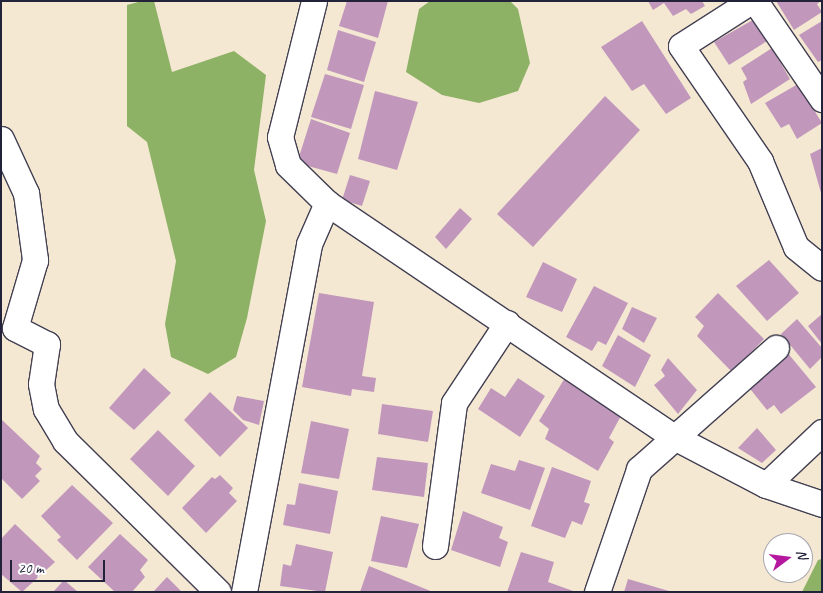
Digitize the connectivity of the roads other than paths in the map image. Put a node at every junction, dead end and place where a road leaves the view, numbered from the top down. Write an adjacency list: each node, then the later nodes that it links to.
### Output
1 (314, 1): 6 (street)
2 (751, 1): 7 (street)
3 (755, 1): 4 (street)
4 (822, 99)
5 (1, 139): 15 (street)
6 (327, 203): 8 (street); 16 (street)
7 (822, 268)
8 (507, 323): 11 (street); 14 (street)
9 (776, 348): 11 (street)
10 (822, 432): 12 (street)
11 (674, 437): 12 (street); 17 (street)
12 (766, 485): 13 (street)
13 (822, 504)
14 (434, 546)
15 (218, 592)
16 (244, 592)
17 (597, 592)

